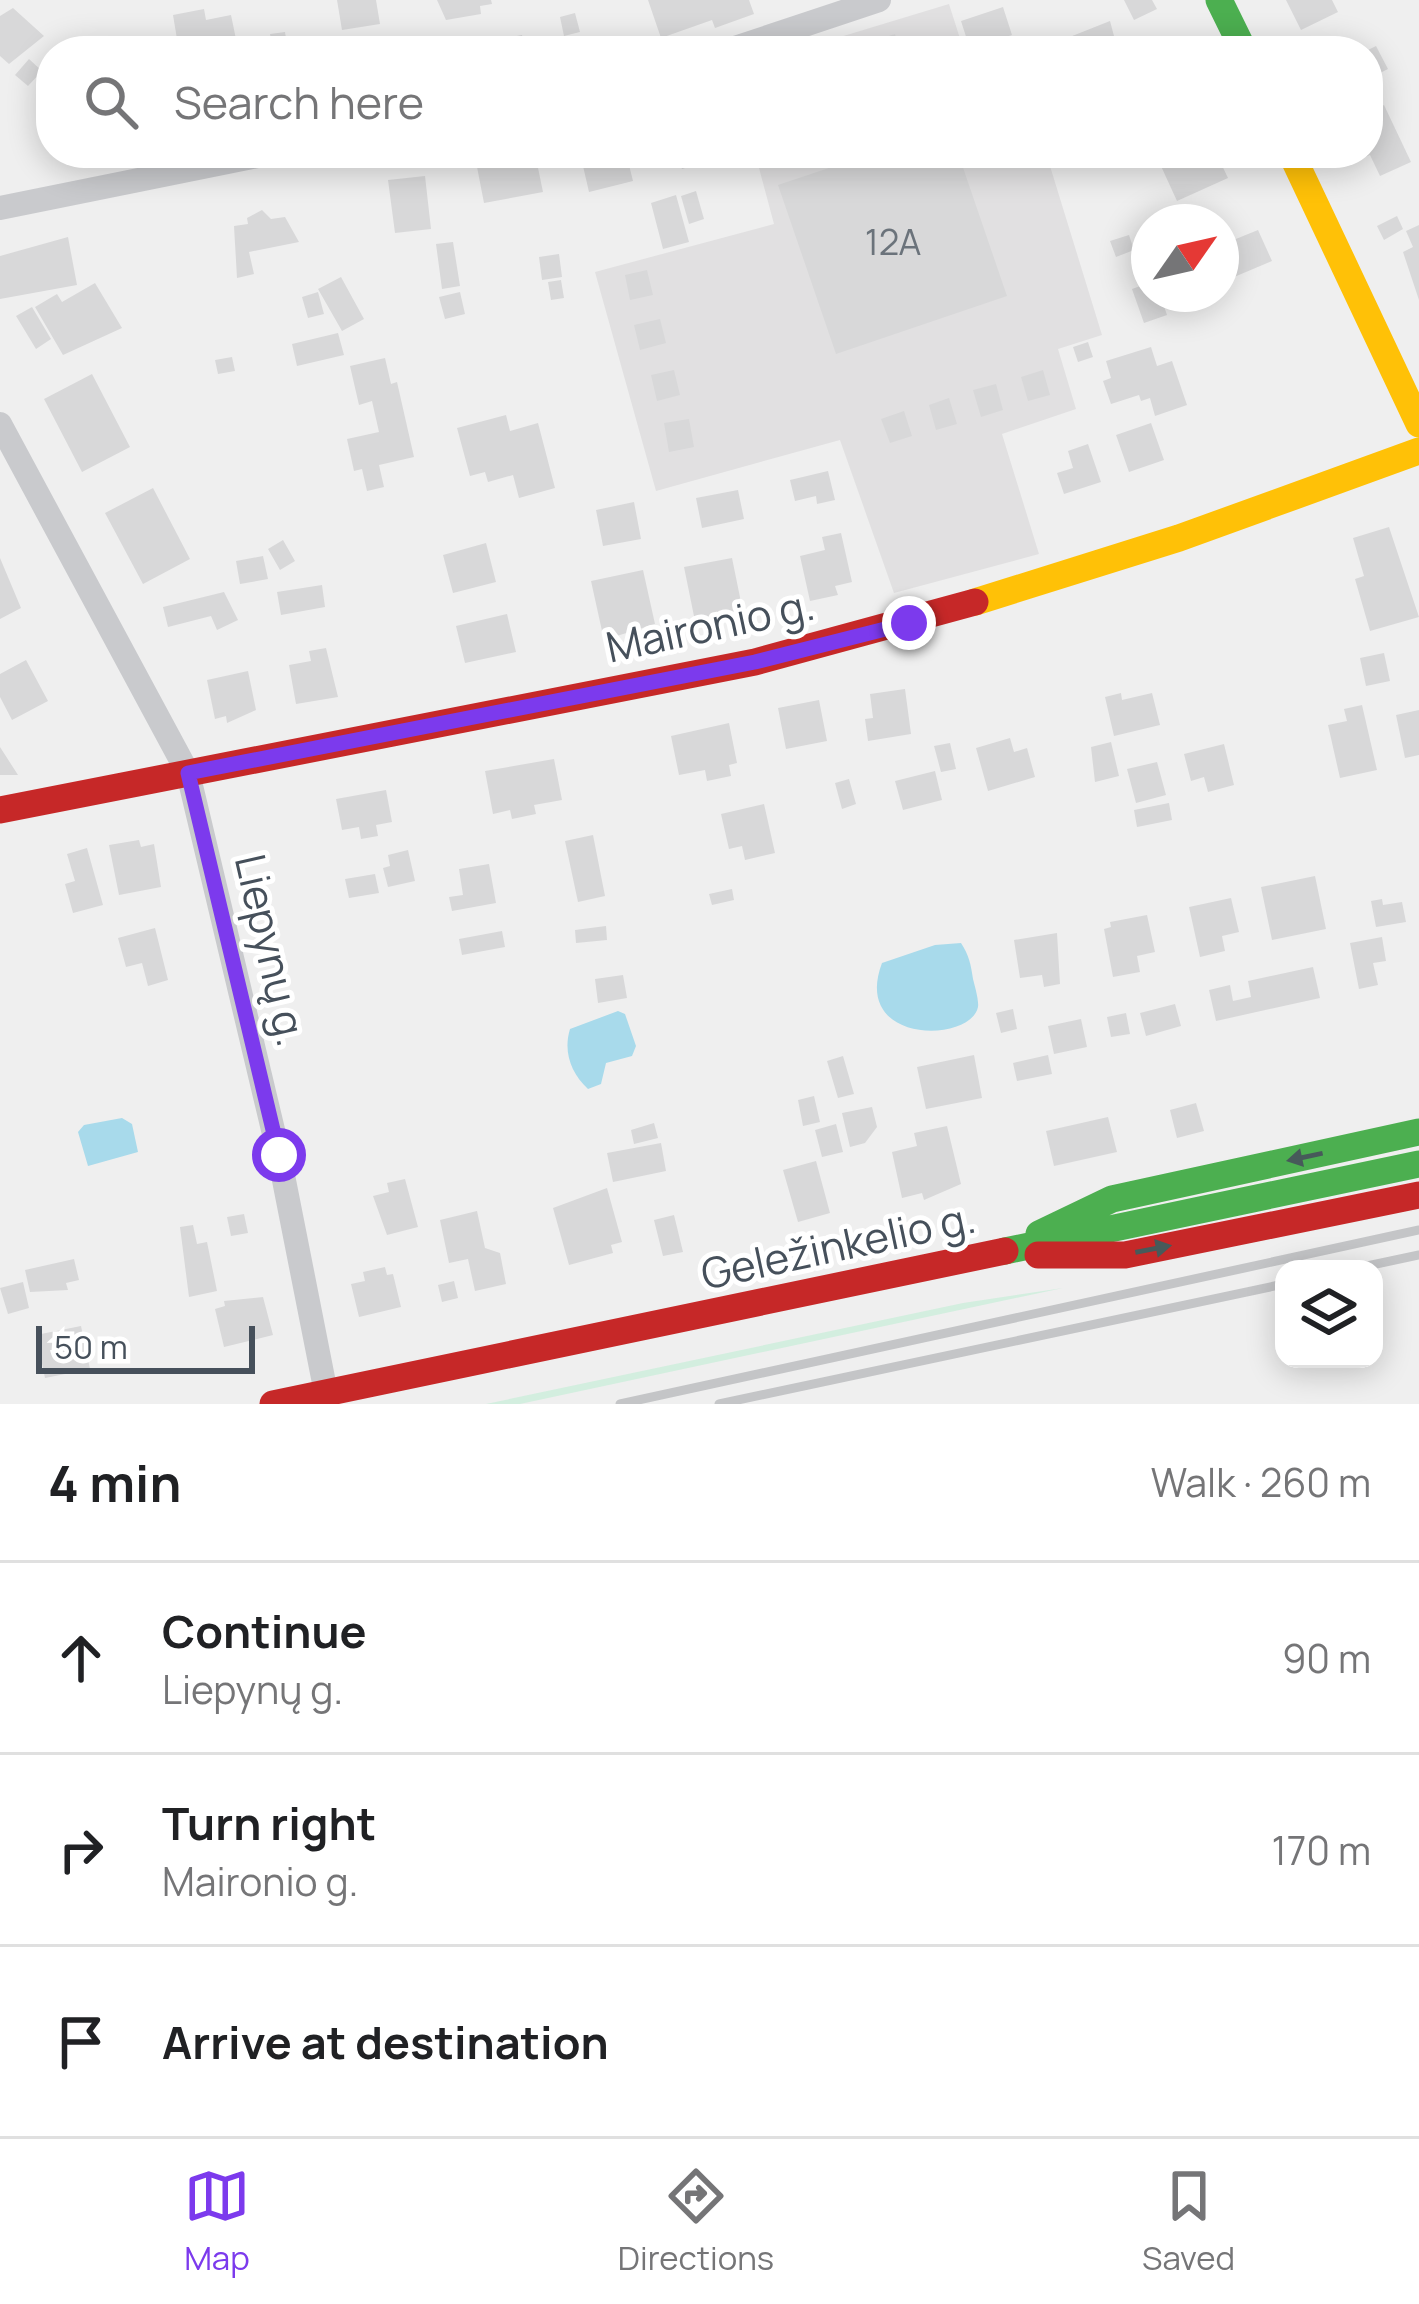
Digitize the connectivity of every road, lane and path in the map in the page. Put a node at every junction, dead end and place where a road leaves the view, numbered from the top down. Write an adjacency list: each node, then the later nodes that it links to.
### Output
1 (879, 0): 3 (street)
2 (1220, 0): 4 (street)
3 (771, 36)
4 (1237, 36)
5 (198, 168): 7 (street)
6 (1299, 168): 9 (street)
7 (0, 208)
8 (0, 424): 11 (street, Liepynų g.)
9 (1419, 424)
10 (1419, 451): 11 (street, Maironio g.)
11 (188, 773): 12 (street, Maironio g.); 17 (street, Liepynų g.)
12 (0, 810)
13 (1419, 1132): 16 (street, one-way to 16)
14 (1419, 1164): 16 (street, Geležinkelio g.)
15 (1419, 1196): 16 (street, one-way to 15)
16 (994, 1256): 17 (street, Geležinkelio g.)
17 (326, 1393): 18 (street, Geležinkelio g.)
18 (273, 1404)

